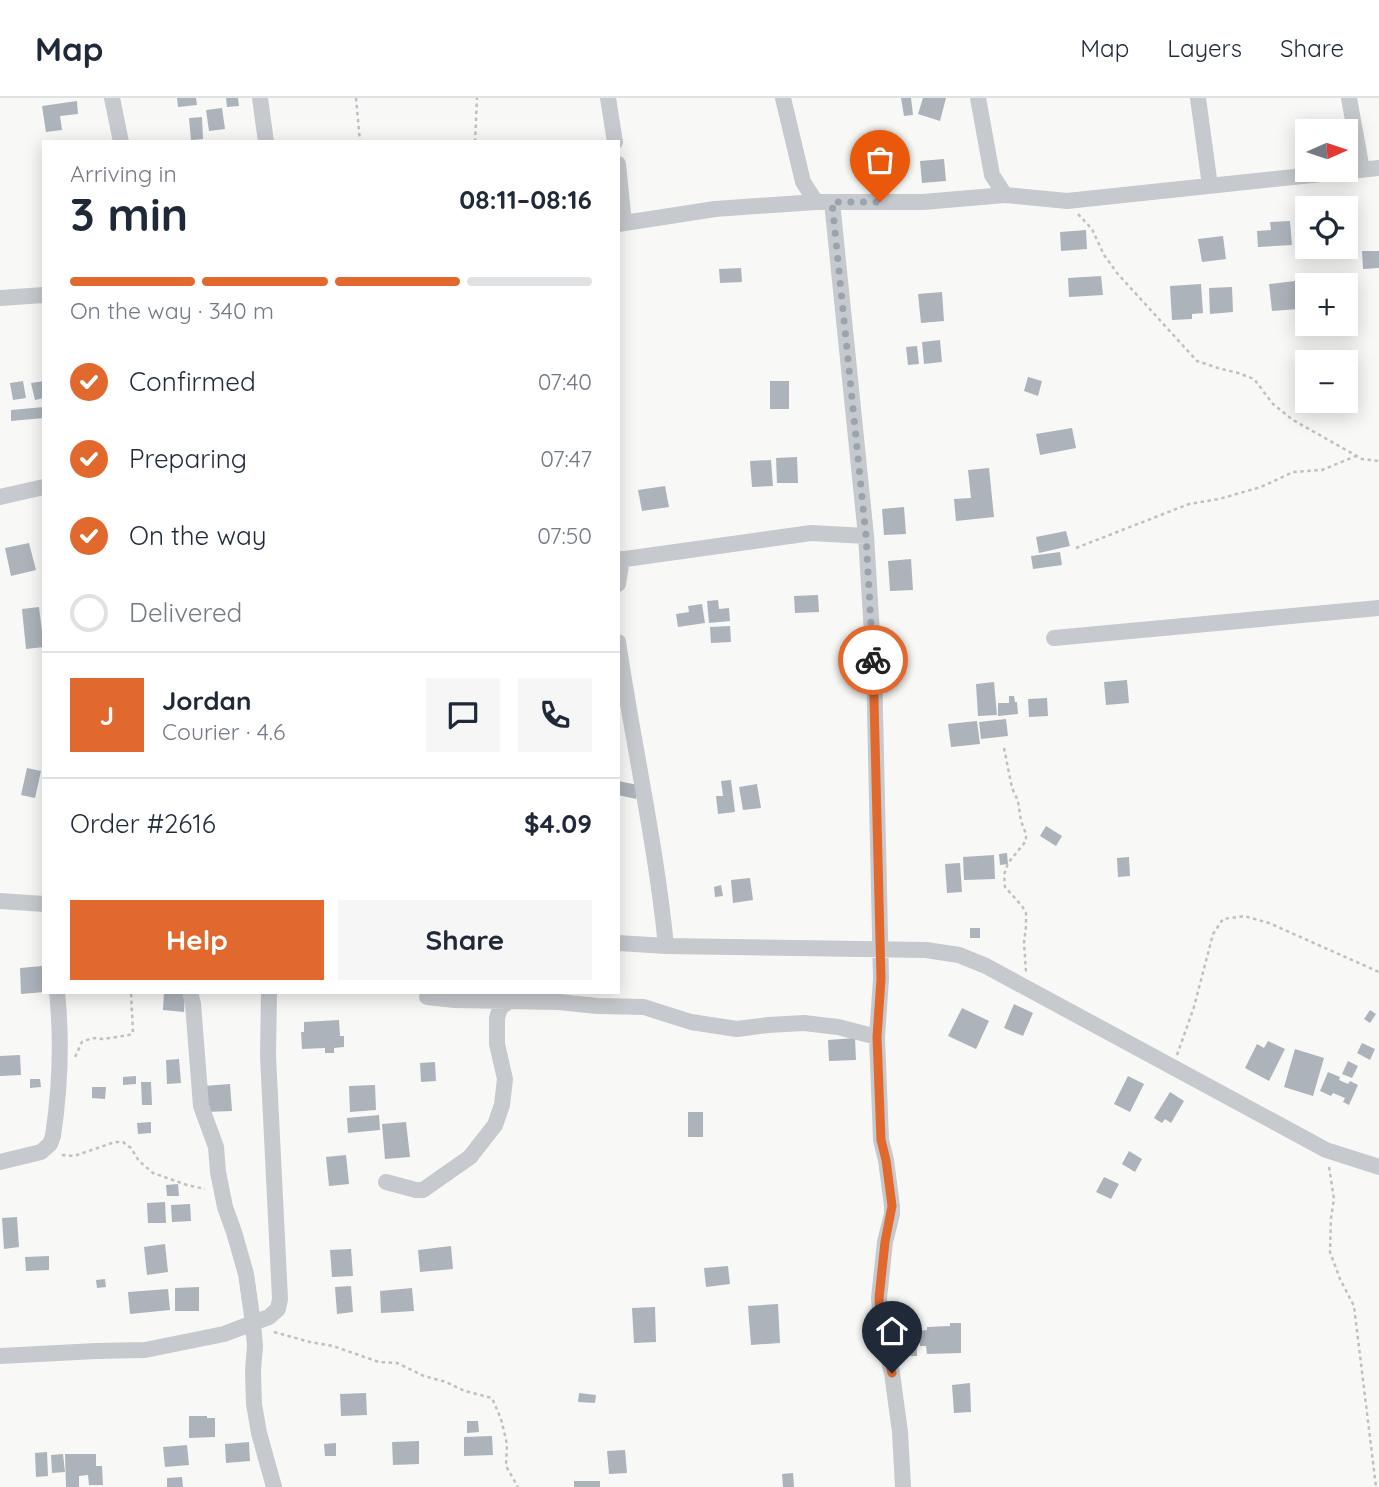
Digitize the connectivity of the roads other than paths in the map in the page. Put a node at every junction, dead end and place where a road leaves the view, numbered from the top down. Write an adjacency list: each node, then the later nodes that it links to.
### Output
1 (112, 98): 8 (street)
2 (260, 98): 9 (street)
3 (608, 98): 10 (street)
4 (783, 98): 15 (street)
5 (978, 98): 14 (street)
6 (1198, 98): 13 (street)
7 (1349, 98): 12 (street)
8 (121, 140)
9 (266, 140)
10 (615, 140)
11 (1379, 168): 12 (street)
12 (1362, 170): 13 (street)
13 (1210, 186): 14 (street)
14 (1005, 195): 15 (street)
15 (824, 202): 17 (street); 22 (street)
16 (620, 204): 17 (street)
17 (621, 224)
18 (42, 295): 19 (street)
19 (0, 298)
20 (42, 487): 21 (street)
21 (0, 497)
22 (866, 536): 23 (street); 31 (street)
23 (620, 560)
24 (1379, 608): 25 (street)
25 (1054, 638)
26 (620, 654): 30 (street)
27 (0, 901): 28 (street)
28 (42, 905)
29 (620, 943): 30 (street)
30 (666, 946): 31 (street)
31 (881, 949): 37 (street); 39 (street)
32 (57, 994): 38 (street)
33 (190, 994): 41 (street)
34 (269, 994): 41 (street)
35 (427, 997): 36 (street)
36 (509, 1001): 37 (street); 40 (street)
37 (877, 1037): 44 (street)
38 (0, 1162)
39 (1379, 1167)
40 (386, 1182)
41 (254, 1326): 42 (street); 43 (street)
42 (0, 1356)
43 (274, 1487)
44 (903, 1487)

